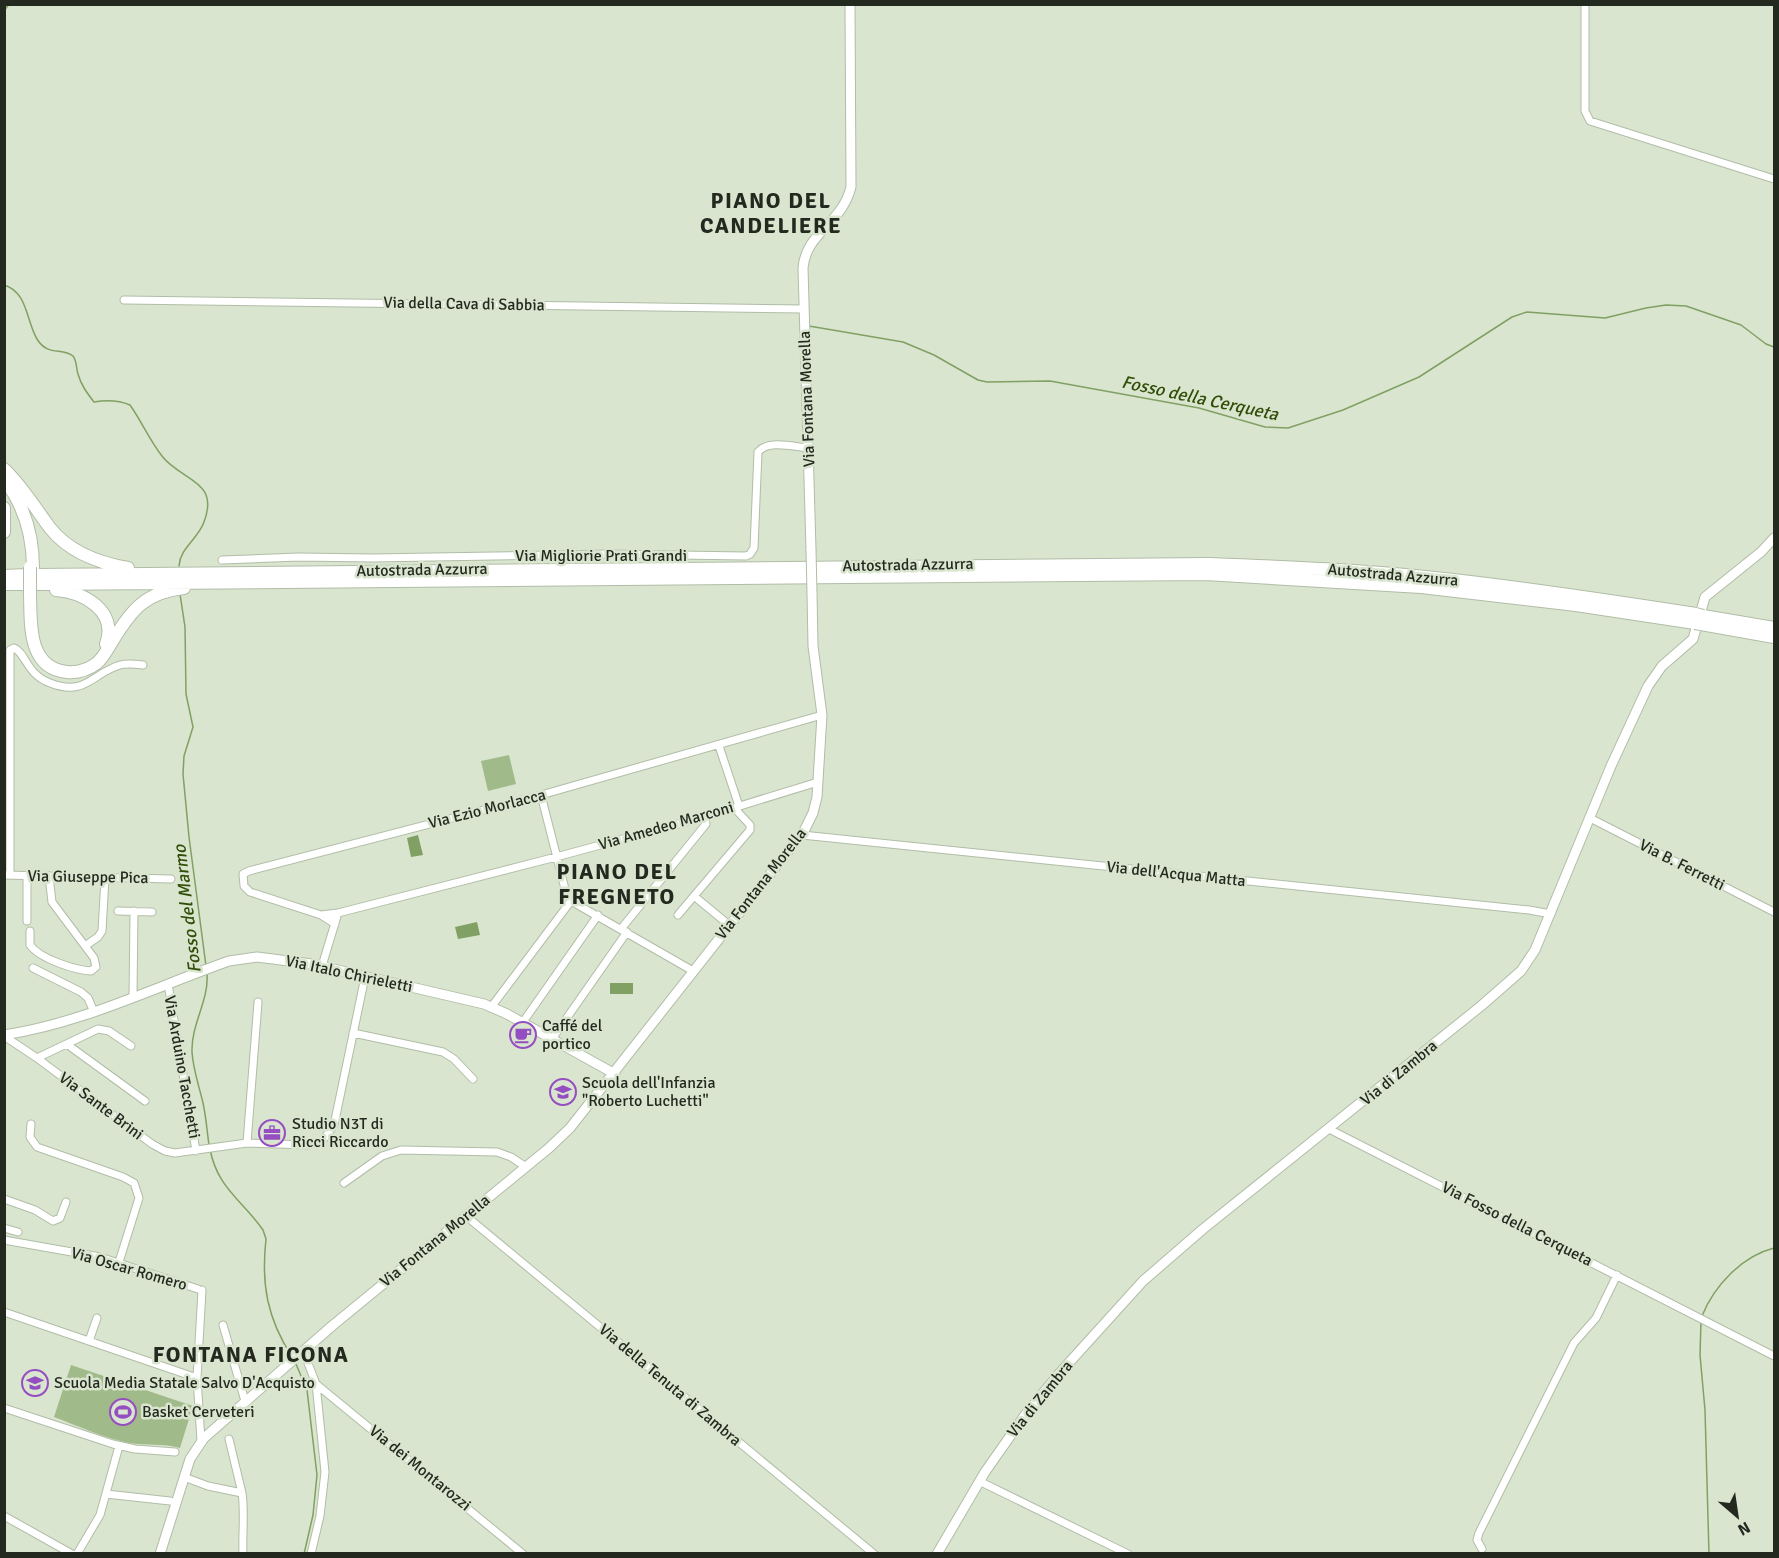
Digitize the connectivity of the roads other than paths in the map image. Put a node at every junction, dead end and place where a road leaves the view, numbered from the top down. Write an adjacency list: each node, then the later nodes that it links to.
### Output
1 (850, 4): 5 (street, Via Fontana Morella)
2 (1585, 4): 3 (street)
3 (1774, 179)
4 (124, 300): 5 (street, Via della Cava di Sabbia)
5 (804, 309): 6 (street, Via Fontana Morella)
6 (809, 448): 12 (street, Via Migliorie Prati Grandi); 22 (street, Via Fontana Morella, bridge)
7 (4, 469): 15 (highway)
8 (4, 481): 16 (highway)
9 (4, 508): 10 (highway)
10 (4, 532)
11 (1774, 538): 28 (street, Via di Zambra)
12 (222, 560)
13 (4, 576): 16 (highway)
14 (260, 576): 15 (highway); 15 (highway); 18 (highway, Autostrada Azzurra)
15 (180, 578): 16 (highway); 16 (highway)
16 (32, 583): 16 (highway); 17 (highway)
17 (4, 587)
18 (1699, 619): 19 (highway, Autostrada Azzurra); 20 (highway, Autostrada Azzurra)
19 (1774, 628)
20 (1774, 637)
21 (143, 665): 31 (street)
22 (822, 715): 23 (street, Via Ezio Morlacca); 24 (street, Via Fontana Morella)
23 (719, 746): 25 (street, Via Ezio Morlacca); 26 (street)
24 (818, 782): 26 (street, Via Amedeo Marconi); 29 (street, Via Fontana Morella)
25 (541, 795): 30 (street); 44 (street, Via Ezio Morlacca)
26 (737, 807): 27 (street, Via Amedeo Marconi); 36 (street)
27 (704, 817): 30 (street, Via Amedeo Marconi); 50 (street)
28 (1590, 818): 41 (street, Via B. Ferretti); 43 (street, Via di Zambra)
29 (802, 835): 43 (street, Via dell'Acqua Matta); 49 (street, Via Fontana Morella)
30 (556, 857): 37 (street); 42 (street, Via Amedeo Marconi)
31 (7, 875): 32 (street, Via Giuseppe Pica)
32 (27, 876): 33 (street, Via Giuseppe Pica); 47 (street)
33 (49, 876): 34 (street, Via Giuseppe Pica); 52 (street)
34 (105, 878): 35 (street, Via Giuseppe Pica); 52 (street)
35 (171, 879)
36 (694, 896): 46 (street); 49 (street)
37 (571, 901): 45 (street); 60 (street)
38 (118, 911): 39 (street)
39 (134, 911): 40 (street); 58 (street)
40 (152, 912)
41 (1774, 912)
42 (338, 913): 44 (street, Via Amedeo Marconi); 48 (street)
43 (1551, 914): 73 (street, Via di Zambra)
44 (321, 915): 48 (street)
45 (598, 915): 50 (street); 62 (street)
46 (678, 915)
47 (27, 921)
48 (335, 924): 53 (street)
49 (729, 926): 55 (street, Via Fontana Morella)
50 (624, 930): 55 (street); 65 (street)
51 (30, 931): 52 (street)
52 (84, 945)
53 (322, 966): 56 (street, Via Italo Chirieletti); 57 (street, Via Italo Chirieletti)
54 (33, 968): 61 (street)
55 (693, 971): 69 (street, Via Fontana Morella)
56 (365, 978): 60 (street, Via Italo Chirieletti); 63 (street)
57 (168, 984): 58 (street, Via Italo Chirieletti); 75 (street, Via Arduino Tacchetti)
58 (133, 997): 61 (street, Via Italo Chirieletti)
59 (258, 1002): 74 (street)
60 (492, 1006): 62 (street, Via Italo Chirieletti)
61 (94, 1012): 64 (street, Via Italo Chirieletti)
62 (523, 1022): 65 (street, Via Italo Chirieletti)
63 (353, 1033): 70 (street); 74 (street, Via Sante Brini)
64 (4, 1036): 68 (street, Via Sante Brini)
65 (552, 1039): 69 (street, Via Italo Chirieletti)
66 (68, 1045): 67 (street); 68 (street); 71 (street)
67 (131, 1046)
68 (38, 1058): 75 (street, Via Sante Brini)
69 (615, 1074): 76 (street, Via Fontana Morella)
70 (473, 1079)
71 (145, 1101)
72 (31, 1124): 86 (street)
73 (1329, 1130): 87 (street, Via Fosso della Cerqueta); 105 (street, Via di Zambra)
74 (247, 1143): 75 (street, Via Sante Brini)
75 (200, 1150)
76 (526, 1167): 77 (street); 80 (street, Via Fontana Morella)
77 (344, 1183)
78 (4, 1199): 79 (street)
79 (66, 1202)
80 (466, 1216): 92 (street, Via Fontana Morella); 117 (street, Via della Tenuta di Zambra)
81 (4, 1228): 82 (street)
82 (18, 1232)
83 (4, 1235): 85 (street, Via Oscar Romero)
84 (4, 1240): 85 (street, Via Oscar Romero)
85 (26, 1242): 86 (street, Via Oscar Romero)
86 (119, 1262): 94 (street, Via Oscar Romero)
87 (1617, 1275): 93 (street, Via Fosso della Cerqueta); 110 (street)
88 (4, 1312): 91 (street)
89 (97, 1318): 91 (street)
90 (223, 1325): 96 (street)
91 (89, 1341): 94 (street)
92 (301, 1352): 95 (street); 96 (street, Via Fontana Morella)
93 (1774, 1356)
94 (197, 1378): 101 (street)
95 (316, 1384): 115 (street); 116 (street, Via dei Montarozzi)
96 (245, 1401): 101 (street, Via Fontana Morella)
97 (4, 1408): 98 (street)
98 (19, 1413): 99 (street); 102 (street)
99 (4, 1414)
100 (229, 1439): 106 (street)
101 (201, 1441): 104 (street, Via Fontana Morella)
102 (119, 1446): 103 (street); 107 (street)
103 (175, 1452)
104 (184, 1477): 106 (street); 113 (street, Via Fontana Morella)
105 (979, 1481): 118 (street, Via di Zambra); 119 (street)
106 (242, 1493): 114 (street)
107 (106, 1494): 108 (street); 112 (street)
108 (170, 1501)
109 (4, 1516): 111 (street)
110 (1482, 1549)
111 (72, 1554)
112 (77, 1554)
113 (160, 1554)
114 (243, 1554)
115 (311, 1554)
116 (523, 1554)
117 (874, 1554)
118 (937, 1554)
119 (1128, 1554)

